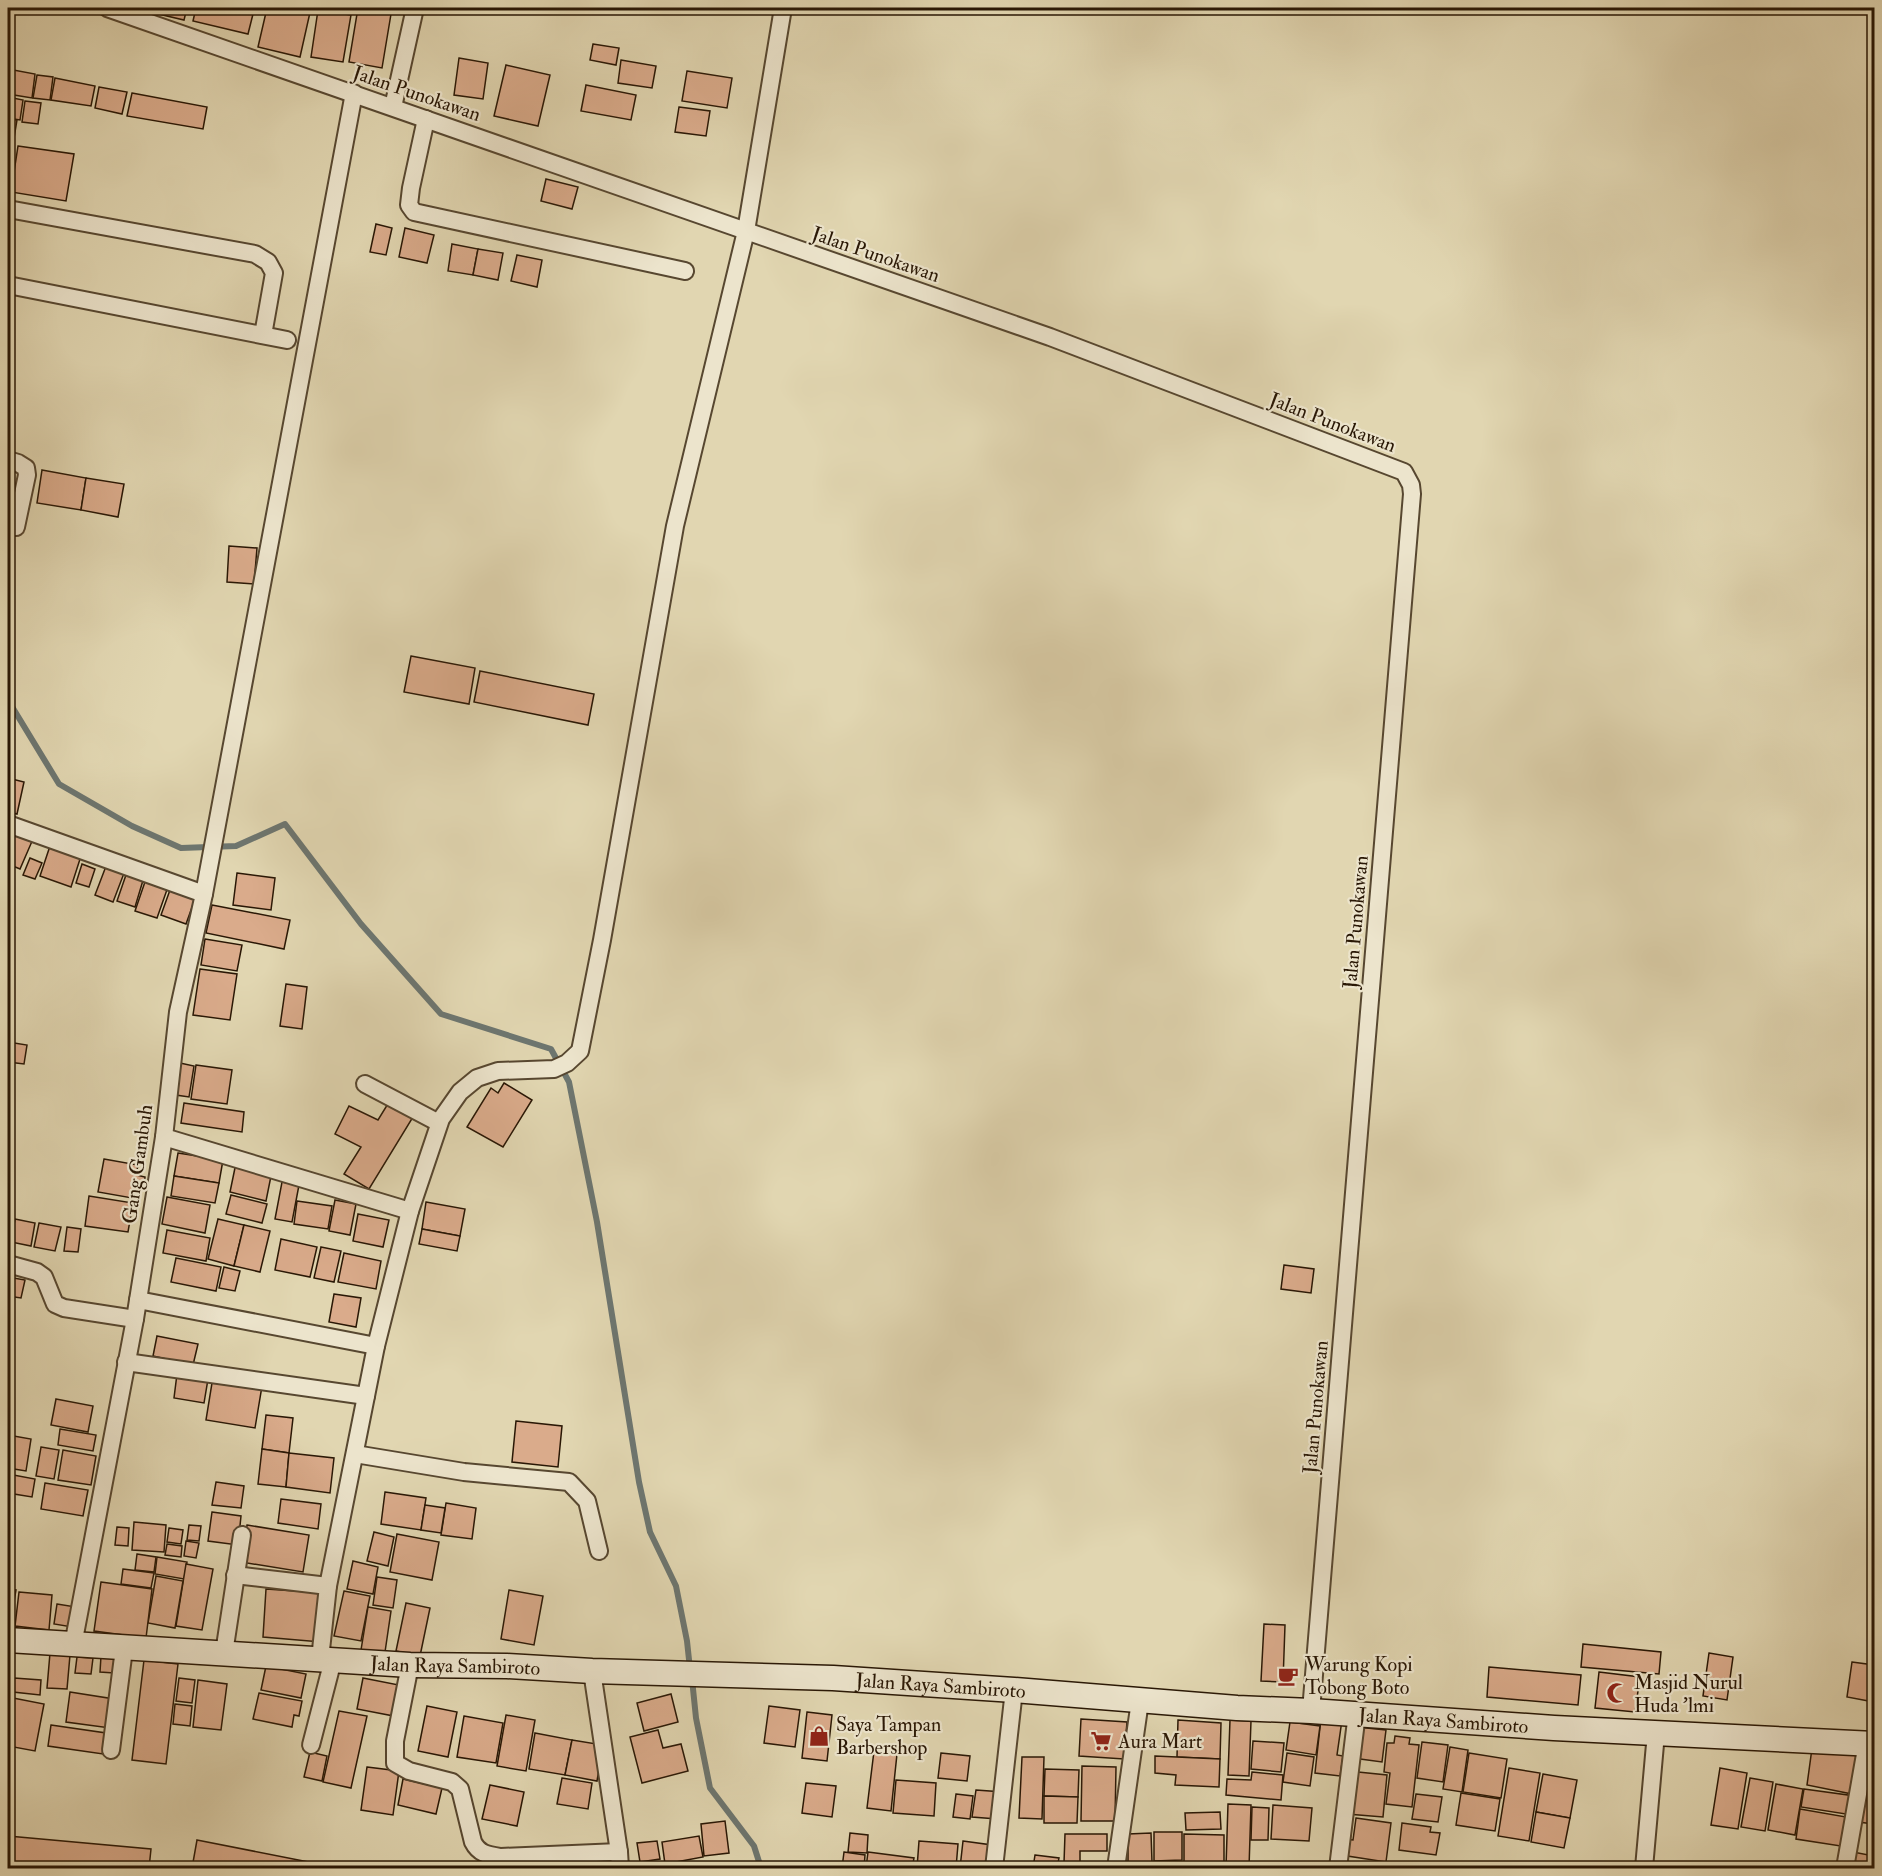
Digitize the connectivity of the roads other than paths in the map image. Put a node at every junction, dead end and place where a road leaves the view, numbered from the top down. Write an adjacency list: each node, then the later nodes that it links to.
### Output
1 (107, 8): 4 (street, Jalan Punokawan)
2 (415, 8): 5 (street)
3 (783, 8): 8 (street)
4 (354, 93): 5 (street, Jalan Punokawan); 16 (street, Gang Gambuh)
5 (393, 107): 6 (street, Jalan Punokawan)
6 (426, 119): 8 (street, Jalan Punokawan); 9 (street)
7 (8, 209): 11 (street)
8 (746, 231): 18 (street); 41 (street, Jalan Punokawan)
9 (685, 271)
10 (8, 285): 11 (street)
11 (263, 335): 12 (street)
12 (287, 340)
13 (8, 460): 14 (street)
14 (16, 527)
15 (8, 824): 16 (street)
16 (204, 894): 19 (street, Gang Gambuh)
17 (365, 1084): 18 (street)
18 (439, 1123): 20 (street)
19 (164, 1137): 20 (street); 22 (street, Gang Gambuh)
20 (410, 1211): 24 (street)
21 (8, 1264): 23 (street)
22 (138, 1300): 23 (street, Gang Gambuh); 24 (street)
23 (135, 1319): 25 (street, Gang Gambuh)
24 (376, 1346): 26 (street)
25 (126, 1362): 26 (street); 33 (street, Gang Gambuh)
26 (366, 1396): 27 (street)
27 (355, 1454): 29 (street); 31 (street)
28 (242, 1535): 30 (street)
29 (599, 1551)
30 (235, 1575): 31 (street); 35 (street)
31 (328, 1586): 36 (street)
32 (8, 1640): 33 (street, Jalan Raya Sambiroto)
33 (73, 1645): 34 (street, Jalan Raya Sambiroto)
34 (124, 1649): 35 (street, Jalan Raya Sambiroto); 46 (street)
35 (224, 1653): 36 (street, Jalan Raya Sambiroto)
36 (326, 1660): 37 (street, Jalan Raya Sambiroto); 45 (street)
37 (410, 1665): 38 (street, Jalan Raya Sambiroto); 47 (street)
38 (592, 1671): 39 (street, Jalan Raya Sambiroto); 47 (street)
39 (1014, 1690): 40 (street, Jalan Raya Sambiroto); 48 (street)
40 (1140, 1701): 41 (street, Jalan Raya Sambiroto); 49 (street)
41 (1311, 1711): 42 (street, Jalan Raya Sambiroto)
42 (1357, 1713): 43 (street, Jalan Raya Sambiroto); 50 (street)
43 (1656, 1733): 44 (street, Jalan Raya Sambiroto); 51 (street)
44 (1871, 1744): 52 (street)
45 (311, 1745)
46 (111, 1750)
47 (620, 1860)
48 (994, 1869)
49 (1116, 1869)
50 (1338, 1869)
51 (1644, 1869)
52 (1845, 1869)

